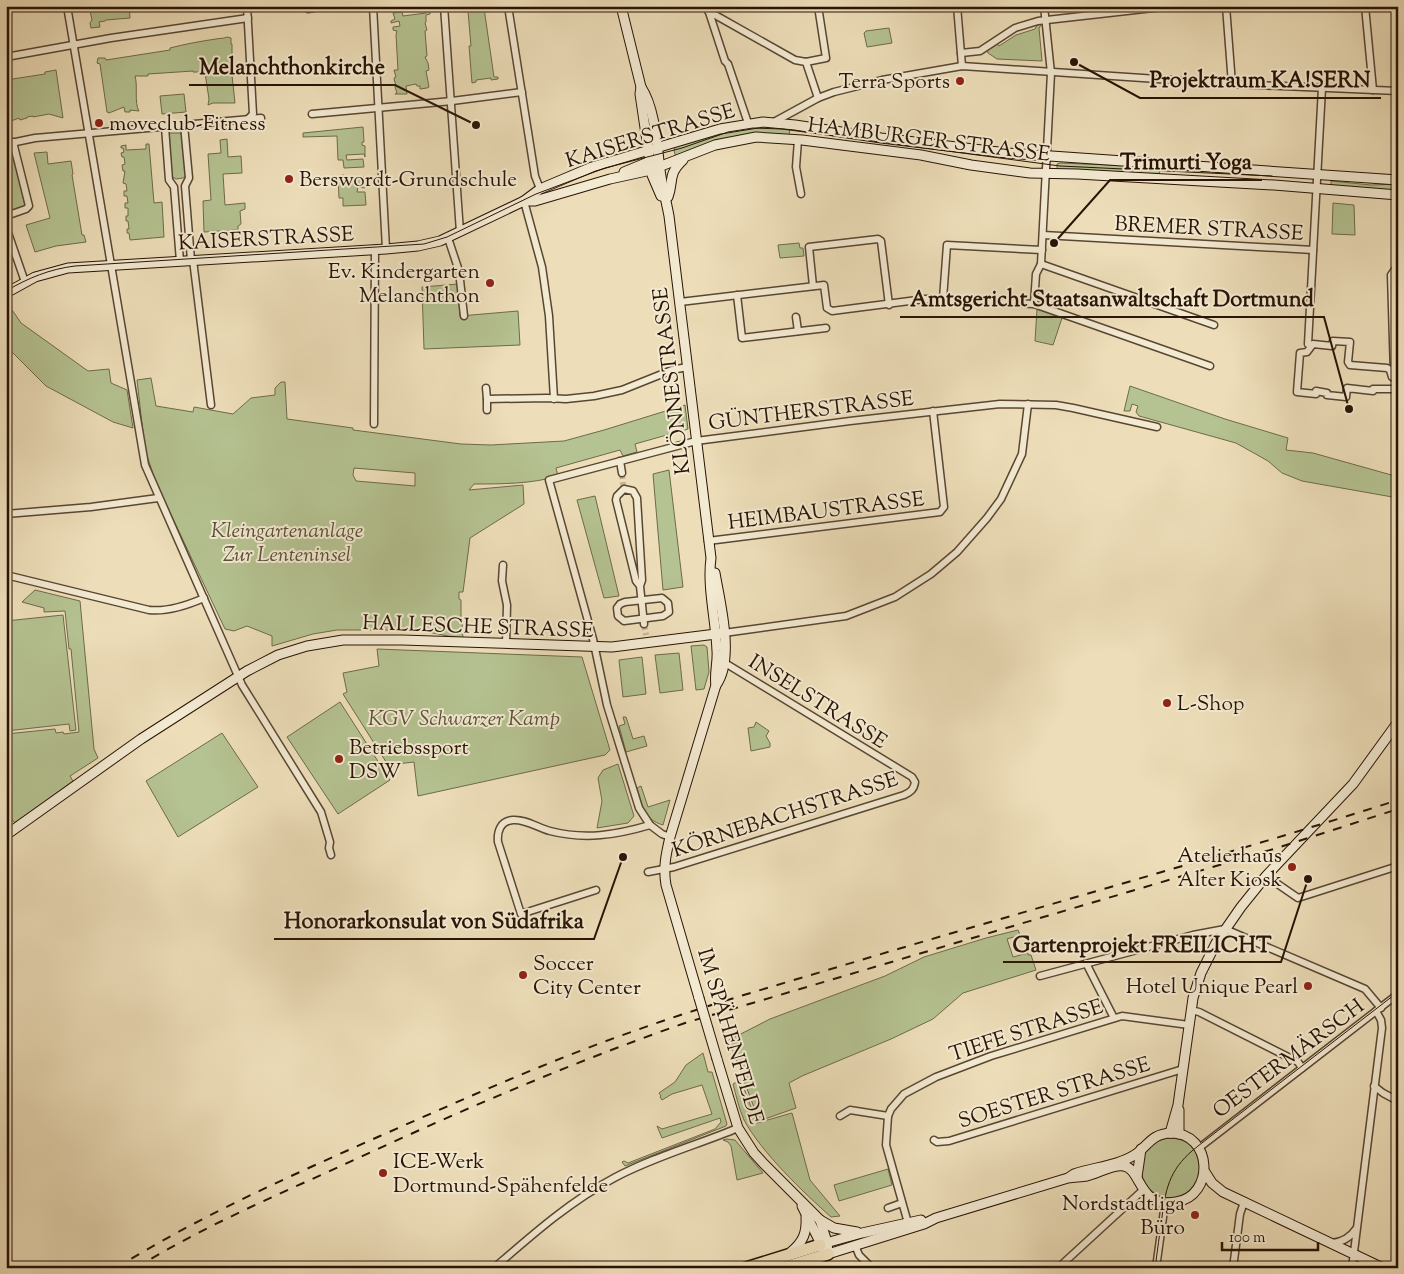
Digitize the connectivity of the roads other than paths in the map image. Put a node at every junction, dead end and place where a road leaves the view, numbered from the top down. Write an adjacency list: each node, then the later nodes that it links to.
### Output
1 (66, 6): 18 (street)
2 (247, 6): 16 (street)
3 (323, 6): 14 (street)
4 (373, 6): 31 (street)
5 (444, 6): 30 (street)
6 (508, 6): 28 (street)
7 (621, 6): 44 (main road, KLÖNNESTRASSE)
8 (818, 6): 21 (street)
9 (957, 6): 19 (street)
10 (1044, 6): 17 (street)
11 (1171, 6): 17 (street)
12 (1226, 6): 24 (street)
13 (1365, 6): 26 (street)
14 (306, 7)
15 (708, 8): 21 (street); 37 (street)
16 (248, 18): 18 (street); 34 (street)
17 (1045, 20): 19 (street); 23 (street)
18 (73, 45): 20 (street); 40 (street)
19 (961, 54): 22 (street)
20 (6, 57)
21 (806, 62): 29 (street)
22 (962, 66): 23 (street); 29 (street)
23 (1052, 73): 24 (street); 47 (street)
24 (1232, 84): 25 (street)
25 (1322, 88): 26 (street); 48 (street)
26 (1373, 90): 27 (street)
27 (1398, 91)
28 (522, 92): 30 (street); 53 (street)
29 (818, 98): 36 (street)
30 (452, 101): 31 (street); 60 (street)
31 (379, 108): 32 (street); 64 (street)
32 (312, 114)
33 (261, 118): 34 (street)
34 (247, 120): 38 (street)
35 (763, 122): 36 (main road, HAMBURGER STRASSE); 37 (main road, KAISERSTRASSE)
36 (774, 122): 47 (main road, HAMBURGER STRASSE)
37 (748, 123): 44 (main road, KAISERSTRASSE)
38 (184, 125): 39 (street); 50 (street)
39 (165, 127): 40 (street); 51 (street)
40 (88, 133): 43 (street); 69 (street)
41 (756, 137): 42 (main road, HAMBURGER STRASSE); 45 (main road, KAISERSTRASSE)
42 (798, 140): 47 (main road, HAMBURGER STRASSE); 54 (street)
43 (10, 143): 58 (street)
44 (654, 148): 46 (main road, KLÖNNESTRASSE); 53 (main road, KAISERSTRASSE)
45 (689, 154): 46 (main road, KAISERSTRASSE); 56 (main road)
46 (655, 164): 56 (main road, KLÖNNESTRASSE); 57 (main road, KAISERSTRASSE)
47 (1048, 165): 48 (main road, HAMBURGER STRASSE); 52 (main road, HAMBURGER STRASSE); 61 (street)
48 (1317, 174): 49 (main road, HAMBURGER STRASSE); 52 (street)
49 (1398, 180)
50 (185, 186): 51 (street); 68 (street)
51 (174, 187): 67 (street)
52 (1316, 187): 55 (main road, HAMBURGER STRASSE); 66 (street)
53 (540, 190): 57 (main road, KAISERSTRASSE)
54 (801, 194)
55 (1398, 195)
56 (666, 200): 77 (main road, KLÖNNESTRASSE)
57 (524, 201): 60 (main road, KAISERSTRASSE); 91 (street)
58 (6, 216)
59 (6, 227): 72 (street)
60 (460, 232): 62 (main road, KAISERSTRASSE)
61 (1043, 236): 65 (street); 66 (street, BREMER STRASSE)
62 (448, 238): 64 (main road, KAISERSTRASSE); 80 (street)
63 (375, 249): 64 (main road, KAISERSTRASSE); 68 (main road, KAISERSTRASSE); 97 (street)
64 (386, 249)
65 (1042, 250): 70 (street); 76 (street)
66 (1313, 250): 85 (street)
67 (180, 260): 68 (main road, KAISERSTRASSE); 69 (main road, KAISERSTRASSE)
68 (192, 260): 94 (street)
69 (111, 264): 72 (main road, KAISERSTRASSE); 102 (street)
70 (1041, 264): 79 (street); 82 (street)
71 (1398, 265): 89 (street)
72 (25, 282): 74 (main road, KAISERSTRASSE)
73 (813, 286): 75 (street); 78 (street); 78 (street)
74 (6, 293)
75 (737, 295): 77 (street); 84 (street)
76 (943, 299): 78 (street); 79 (street)
77 (680, 302): 88 (main road, KLÖNNESTRASSE)
78 (889, 304)
79 (1034, 304): 87 (street)
80 (464, 316)
81 (796, 317): 84 (street)
82 (1214, 325)
83 (826, 328): 84 (street)
84 (798, 331)
85 (1308, 344)
86 (1300, 353): 86 (street)
87 (1210, 366)
88 (687, 368): 91 (street); 99 (main road, KLÖNNESTRASSE)
89 (1396, 376)
90 (486, 388): 92 (street)
91 (554, 399): 92 (street)
92 (487, 400): 95 (street)
93 (1028, 404): 96 (street, GÜNTHERSTRASSE); 98 (street, GÜNTHERSTRASSE); 112 (street)
94 (211, 405)
95 (487, 410)
96 (932, 411): 99 (street, GÜNTHERSTRASSE); 103 (street, GÜNTHERSTRASSE)
97 (374, 424)
98 (1156, 426)
99 (696, 441): 100 (street, GÜNTHERSTRASSE); 105 (main road, KLÖNNESTRASSE)
100 (620, 461): 101 (street); 114 (street, GÜNTHERSTRASSE)
101 (622, 474)
102 (158, 498): 104 (street); 109 (street)
103 (944, 507): 105 (street, HEIMBAUSTRASSE)
104 (6, 514)
105 (708, 541): 112 (main road, KLÖNNESTRASSE)
106 (503, 564): 113 (street)
107 (6, 574): 109 (street)
108 (640, 586): 108 (street); 110 (street)
109 (204, 598): 116 (street)
110 (642, 600): 111 (street); 111 (street); 111 (street)
111 (644, 621)
112 (720, 634): 114 (main road, HALLESCHE STRASSE); 115 (main road, KLÖNNESTRASSE); 117 (main road, KLÖNNESTRASSE)
113 (506, 644): 114 (main road, HALLESCHE STRASSE); 116 (main road, HALLESCHE STRASSE)
114 (594, 647): 120 (street)
115 (725, 663): 117 (main road, KLÖNNESTRASSE); 119 (street, INSELSTRASSE)
116 (238, 676): 121 (main road, HALLESCHE STRASSE); 123 (street)
117 (716, 686): 122 (main road, KLÖNNESTRASSE)
118 (1398, 722): 127 (main road)
119 (915, 786): 125 (street, KÖRNEBACHSTRASSE)
120 (650, 826): 122 (street); 128 (street)
121 (6, 835)
122 (670, 837): 125 (main road, KLÖNNESTRASSE)
123 (332, 854)
124 (1398, 866): 127 (street)
125 (664, 870): 126 (street, KÖRNEBACHSTRASSE); 143 (main road, IM SPÄHENFELDE, bridge)
126 (648, 872)
127 (1266, 876): 129 (main road)
128 (596, 890)
129 (1225, 929): 130 (street); 133 (street); 134 (main road)
130 (1086, 963): 131 (street); 135 (street)
131 (1040, 976)
132 (1398, 994): 133 (street, OESTERMÄRSCH)
133 (1379, 1009): 137 (street, OESTERMÄRSCH); 139 (street)
134 (1191, 1010): 136 (main road); 137 (street)
135 (1114, 1018): 136 (street, TIEFE STRASSE); 142 (street, TIEFE STRASSE)
136 (1189, 1025): 138 (main road)
137 (1302, 1068): 146 (street, OESTERMÄRSCH)
138 (1183, 1069): 144 (main road); 145 (street, SOESTER STRASSE)
139 (1374, 1086): 140 (street); 163 (street)
140 (1398, 1101)
141 (840, 1116): 142 (street)
142 (888, 1116): 156 (street)
143 (738, 1128): 154 (main road, IM SPÄHENFELDE); 171 (street)
144 (1175, 1134): 146 (main road); 147 (main road)
145 (934, 1140)
146 (1198, 1148): 148 (main road)
147 (1141, 1149): 149 (main road); 150 (main road)
148 (1205, 1172): 152 (main road); 153 (main road)
149 (1068, 1178): 150 (main road); 160 (main road)
150 (1137, 1178): 151 (main road)
151 (1143, 1190): 157 (main road); 175 (street)
152 (1196, 1192): 153 (main road); 157 (main road)
153 (1223, 1192): 155 (main road)
154 (796, 1196): 159 (main road, IM SPÄHENFELDE); 161 (main road, IM SPÄHENFELDE)
155 (1244, 1202): 165 (main road); 177 (street)
156 (902, 1203): 158 (street); 162 (street)
157 (1165, 1203): 176 (street)
158 (888, 1208)
159 (805, 1212): 167 (main road, IM SPÄHENFELDE); 168 (main road)
160 (936, 1218): 162 (main road); 166 (main road)
161 (820, 1220): 164 (main road); 167 (main road, IM SPÄHENFELDE)
162 (908, 1223): 164 (main road)
163 (1357, 1228): 165 (street); 169 (street)
164 (862, 1233): 167 (main road)
165 (1332, 1243): 169 (main road)
166 (855, 1246): 167 (main road); 174 (street)
167 (825, 1247): 168 (highway); 173 (highway)
168 (791, 1252): 172 (highway)
169 (1354, 1253): 170 (main road); 178 (street)
170 (1380, 1266): 179 (street)
171 (494, 1268)
172 (746, 1268)
173 (783, 1268)
174 (872, 1268)
175 (1058, 1268)
176 (1156, 1268)
177 (1233, 1268)
178 (1352, 1268)
179 (1361, 1268)

